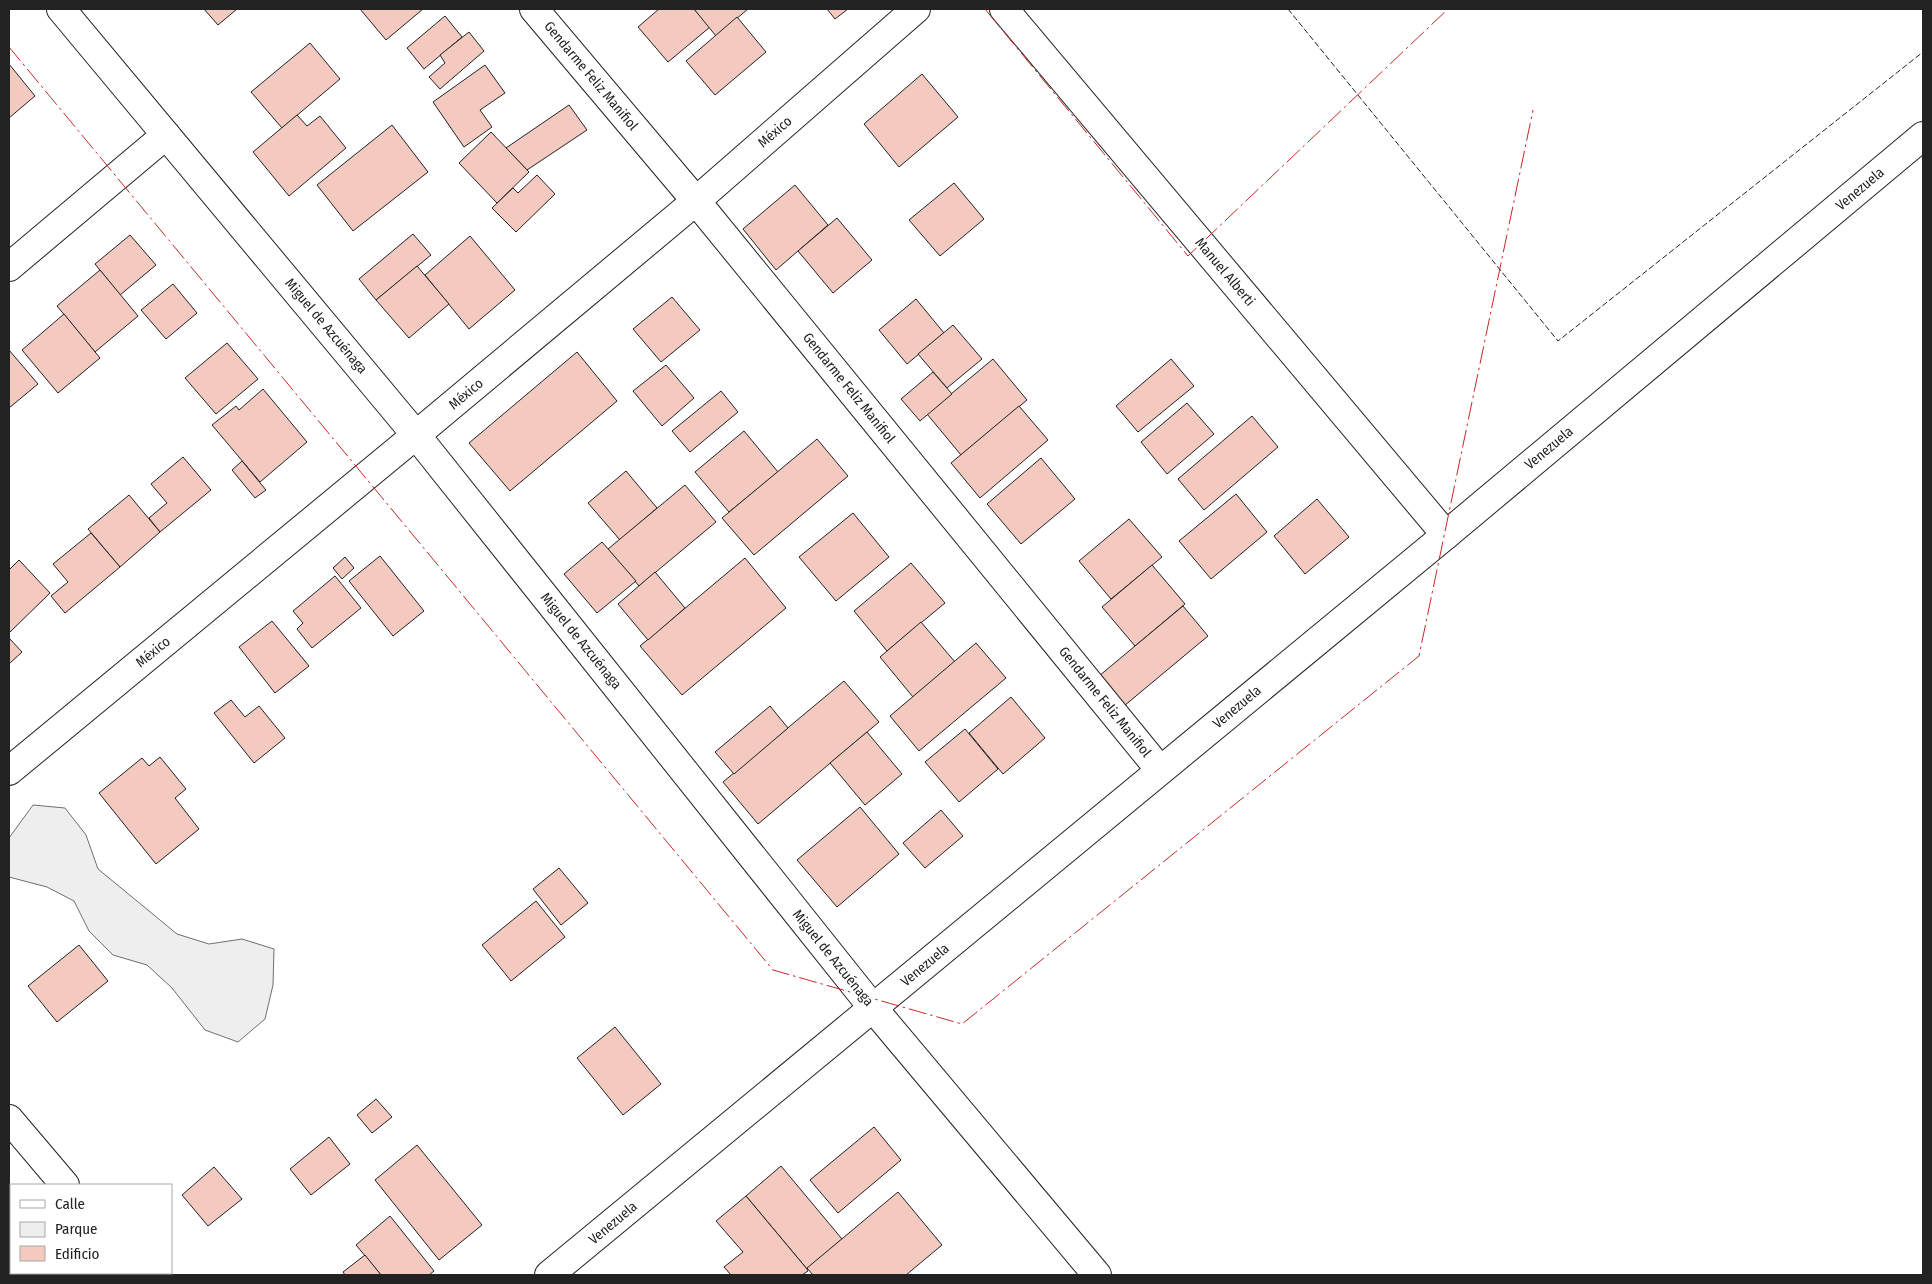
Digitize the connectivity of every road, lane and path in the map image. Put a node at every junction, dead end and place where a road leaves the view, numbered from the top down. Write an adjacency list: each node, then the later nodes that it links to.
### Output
1 (61, 9): 5 (street, Miguel de Azcuénaga)
2 (534, 9): 7 (street, Gendarme Feliz Manifiol)
3 (916, 9): 7 (street, México)
4 (1004, 9): 10 (street, Manuel Alberti)
5 (166, 135): 8 (street); 9 (street, Miguel de Azcuénaga)
6 (1923, 136): 10 (street, Venezuela)
7 (696, 200): 9 (street, México); 11 (street, Gendarme Feliz Manifiol)
8 (9, 267)
9 (416, 435): 12 (street, México); 13 (street, Miguel de Azcuénaga)
10 (1446, 535): 11 (street, Venezuela)
11 (1160, 770): 13 (street, Venezuela)
12 (9, 771)
13 (873, 1008): 16 (street, Venezuela); 17 (street, Miguel de Azcuénaga)
14 (9, 1119): 15 (street)
15 (64, 1184)
16 (549, 1275)
17 (1097, 1275)

